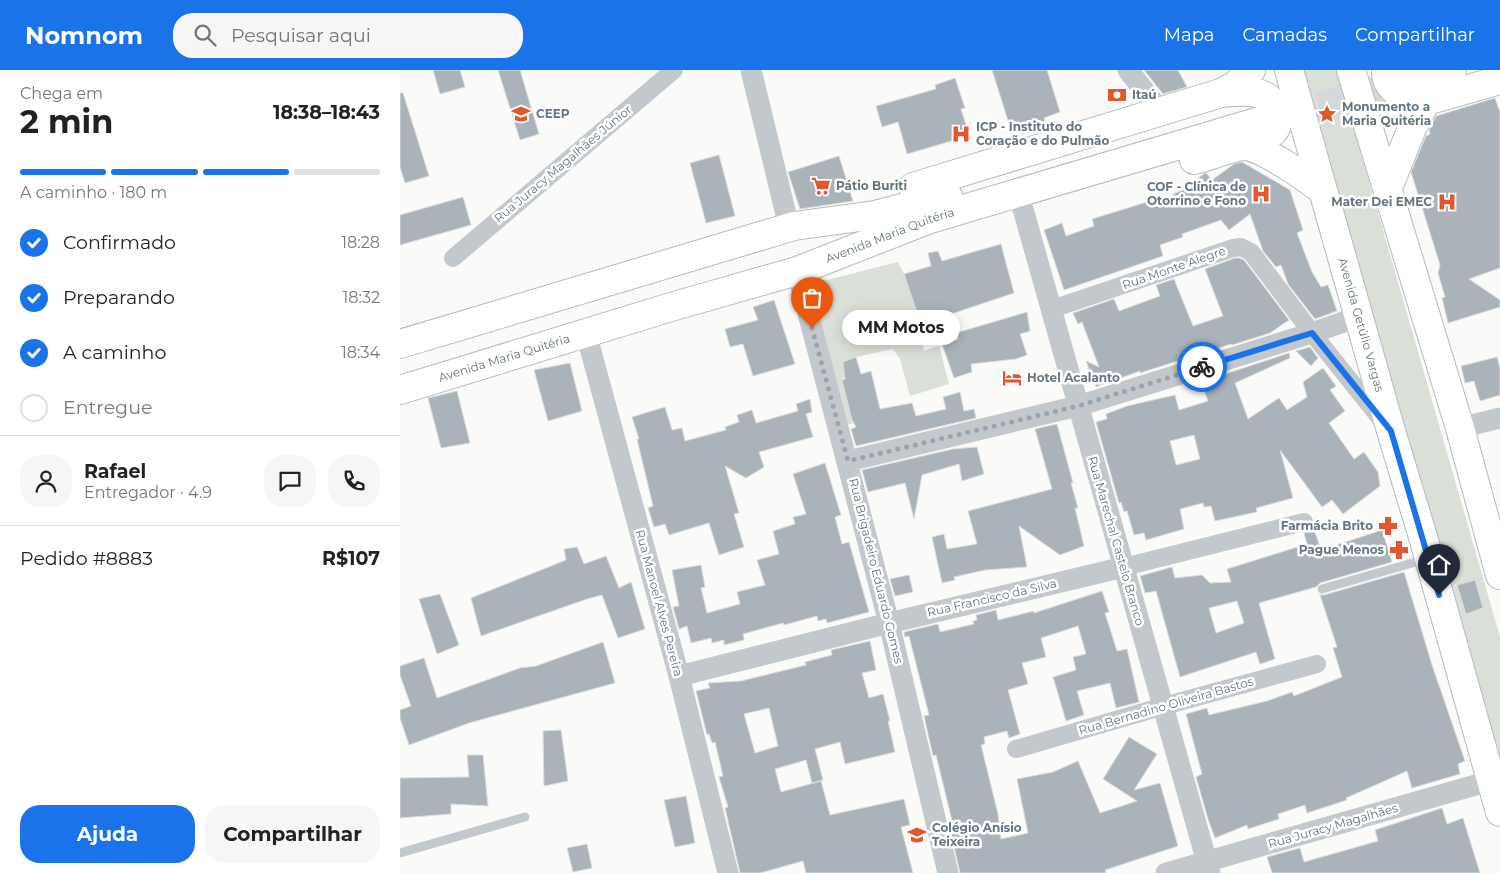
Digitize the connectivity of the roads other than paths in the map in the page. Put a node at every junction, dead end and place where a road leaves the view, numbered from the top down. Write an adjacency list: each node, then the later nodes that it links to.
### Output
1 (674, 70): 18 (street, Rua Juracy Magalhães Júnior)
2 (751, 70): 17 (street)
3 (1128, 70): 12 (street)
4 (1251, 70): 10 (main road)
5 (1289, 70): 15 (main road, Avenida Getúlio Vargas)
6 (1351, 70): 14 (main road)
7 (1452, 70): 8 (main road)
8 (1395, 77): 11 (main road)
9 (1500, 80): 11 (main road)
10 (1221, 93): 12 (main road); 13 (main road)
11 (1426, 101): 14 (main road)
12 (1161, 112): 17 (main road)
13 (1244, 146): 15 (main road); 16 (main road)
14 (1388, 188): 28 (main road)
15 (1322, 190): 21 (main road, Avenida Getúlio Vargas)
16 (1023, 209): 19 (main road); 20 (street, Rua Marechal Castelo Branco)
17 (791, 226): 19 (main road, Avenida Maria Quitéria); 24 (main road, Avenida Maria Quitéria)
18 (453, 258)
19 (800, 270): 22 (main road, Avenida Maria Quitéria); 30 (street, Rua Brigadeiro Eduardo Gomes)
20 (1052, 309): 23 (street, Rua Monte Alegre); 26 (street, Rua Marechal Castelo Branco)
21 (1358, 317): 23 (street); 29 (main road, Avenida Getúlio Vargas)
22 (586, 333): 25 (main road, Avenida Maria Quitéria); 38 (street, Rua Manoel Alves Pereira)
23 (1312, 333): 26 (street); 29 (street, Rua Monte Alegre)
24 (400, 344)
25 (400, 390)
26 (1078, 406): 30 (street); 33 (street, Rua Marechal Castelo Branco)
27 (1500, 418): 28 (street)
28 (1460, 428): 34 (main road)
29 (1391, 431): 32 (main road, Avenida Getúlio Vargas)
30 (848, 461): 36 (street, Rua Brigadeiro Eduardo Gomes)
31 (1304, 522): 33 (street, Rua Francisco da Silva)
32 (1429, 558): 35 (lane); 41 (main road, Avenida Getúlio Vargas)
33 (1124, 567): 36 (street, Rua Francisco da Silva); 39 (street, Rua Marechal Castelo Branco)
34 (1500, 575)
35 (1322, 590)
36 (889, 623): 38 (street, Rua Francisco da Silva); 47 (street, Rua Brigadeiro Eduardo Gomes)
37 (1317, 664): 39 (street, Rua Bernadino Oliveira Bastos)
38 (679, 676): 46 (street, Rua Manoel Alves Pereira)
39 (1164, 706): 40 (street, Rua Bernadino Oliveira Bastos); 45 (street, Rua Marechal Castelo Branco)
40 (1016, 749)
41 (1496, 780): 42 (main road, Avenida Getúlio Vargas); 45 (street, Rua Juracy Magalhães)
42 (1500, 812)
43 (525, 817): 44 (lane)
44 (400, 853)
45 (1208, 867): 48 (street, Rua Juracy Magalhães)
46 (728, 873)
47 (948, 873)
48 (1166, 873)

